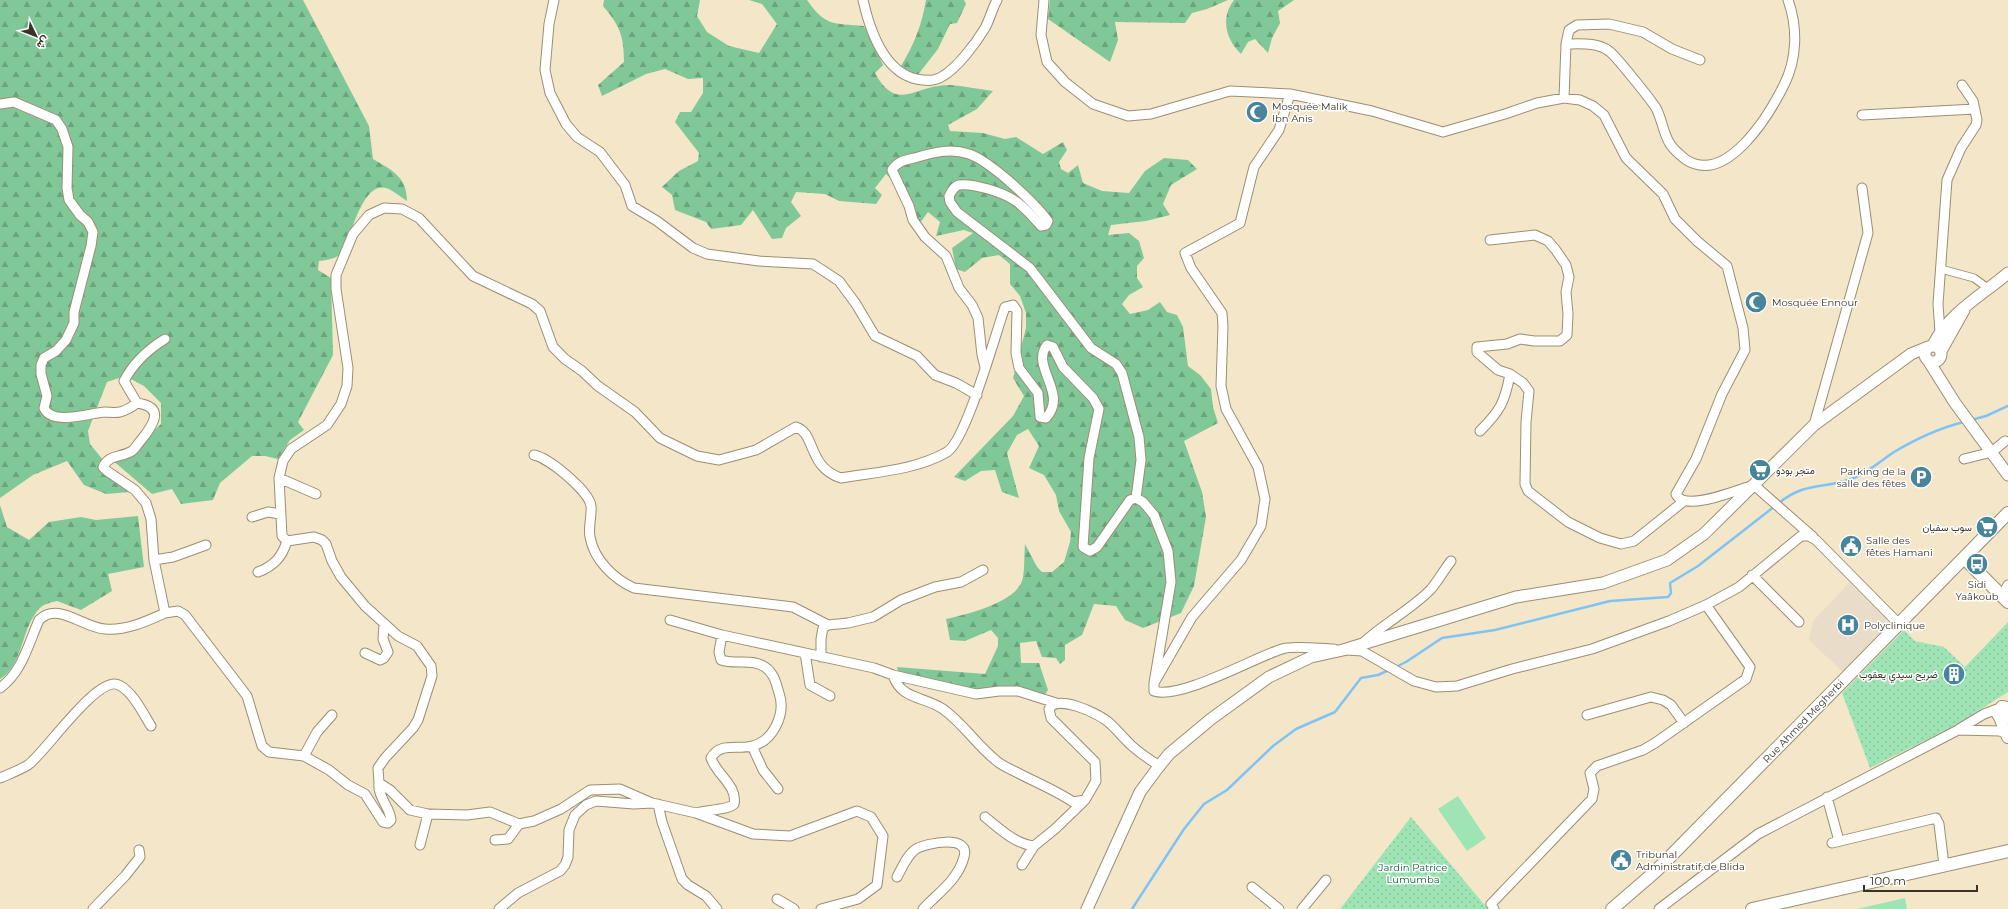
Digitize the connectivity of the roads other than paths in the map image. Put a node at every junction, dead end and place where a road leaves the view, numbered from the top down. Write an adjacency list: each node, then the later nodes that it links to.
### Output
1 (554, 0): 25 (street)
2 (864, 0): 3 (street)
3 (997, 0)
4 (1044, 0): 9 (street)
5 (1788, 0): 6 (street)
6 (1566, 44): 7 (street); 10 (street)
7 (1700, 60)
8 (1962, 85): 12 (street)
9 (1290, 94): 10 (street); 70 (street)
10 (1564, 98): 38 (street)
11 (0, 104): 26 (street)
12 (1975, 109): 13 (street); 16 (street)
13 (1862, 115)
14 (1862, 188): 27 (street)
15 (1490, 240): 24 (street)
16 (1941, 269): 18 (street); 20 (street)
17 (2008, 273): 18 (street)
18 (1989, 289): 19 (street)
19 (1965, 308): 20 (street); 22 (street)
20 (1940, 332): 22 (street)
21 (165, 339): 26 (street)
22 (1932, 354): 27 (street); 30 (street)
23 (985, 367): 25 (street); 37 (street); 37 (street)
24 (1510, 374): 28 (street); 38 (street)
25 (977, 395): 34 (street)
26 (137, 403): 47 (street)
27 (1814, 425): 35 (street)
28 (1480, 431)
29 (2005, 441): 30 (street)
30 (1992, 451): 32 (street); 33 (street)
31 (534, 455): 62 (street)
32 (1964, 459)
33 (2008, 475)
34 (280, 478): 36 (street); 40 (street)
35 (1754, 485): 38 (street); 42 (street); 64 (street)
36 (316, 494)
37 (1136, 498): 70 (street)
38 (1684, 501)
39 (2008, 513): 45 (main road, Rue Ahmed Megherbi)
40 (280, 514): 41 (street); 43 (street)
41 (252, 517)
42 (1816, 540): 53 (street); 60 (street)
43 (287, 541): 52 (street); 61 (street)
44 (206, 545): 47 (street)
45 (1974, 547): 46 (main road, Rue Ahmed Megherbi); 50 (main road)
46 (1964, 558): 49 (main road, Rue Ahmed Megherbi); 50 (main road)
47 (154, 560): 57 (street)
48 (1451, 561): 64 (street)
49 (1954, 567): 50 (main road); 60 (main road, Rue Ahmed Megherbi)
50 (1975, 569): 55 (main road)
51 (983, 570): 62 (street)
52 (258, 572)
53 (1752, 575): 56 (street); 59 (street)
54 (2008, 585): 55 (street)
55 (2005, 599)
56 (1706, 605): 64 (street); 77 (street)
57 (165, 613): 71 (street); 82 (street)
58 (670, 620): 63 (street)
59 (1799, 622)
60 (1898, 623): 115 (main road, Rue Ahmed Megherbi)
61 (384, 624): 66 (street); 85 (street)
62 (828, 624): 68 (street)
63 (722, 635): 67 (street); 81 (street)
64 (1363, 647): 65 (street)
65 (1343, 650): 70 (street); 83 (street)
66 (365, 653)
67 (805, 653): 68 (street); 72 (street)
68 (821, 657): 69 (street)
69 (893, 675): 73 (street); 88 (street)
70 (1154, 683)
71 (0, 688)
72 (830, 696)
73 (1056, 702): 83 (street); 88 (street)
74 (2004, 710): 79 (street); 80 (main road)
75 (332, 715): 82 (street)
76 (1587, 715): 77 (street)
77 (1684, 723): 114 (street)
78 (151, 726): 84 (street)
79 (1958, 730): 80 (street); 87 (street)
80 (2008, 735)
81 (752, 746): 86 (street); 90 (street)
82 (304, 756): 85 (street)
83 (1160, 766): 111 (street)
84 (0, 778)
85 (379, 783): 91 (street)
86 (778, 789)
87 (1827, 797): 100 (street); 116 (street)
88 (1083, 802): 96 (street)
89 (655, 804): 90 (street); 93 (street); 106 (street); 107 (street)
90 (696, 813): 109 (street)
91 (428, 814): 93 (street); 95 (street)
92 (985, 817): 96 (street)
93 (519, 824): 94 (street)
94 (495, 840)
95 (420, 845)
96 (1034, 846): 99 (street)
97 (139, 850): 105 (street)
98 (2008, 852): 100 (main road)
99 (1022, 865)
100 (1944, 865): 117 (main road)
101 (897, 877): 110 (street)
102 (1326, 880): 113 (street)
103 (1252, 887): 112 (street)
104 (777, 899): 108 (street)
105 (93, 909)
106 (499, 909)
107 (717, 909)
108 (794, 909)
109 (821, 909)
110 (923, 909)
111 (1087, 909)
112 (1279, 909)
113 (1302, 909)
114 (1494, 909)
115 (1612, 909)
116 (1659, 909)
117 (1752, 909)

